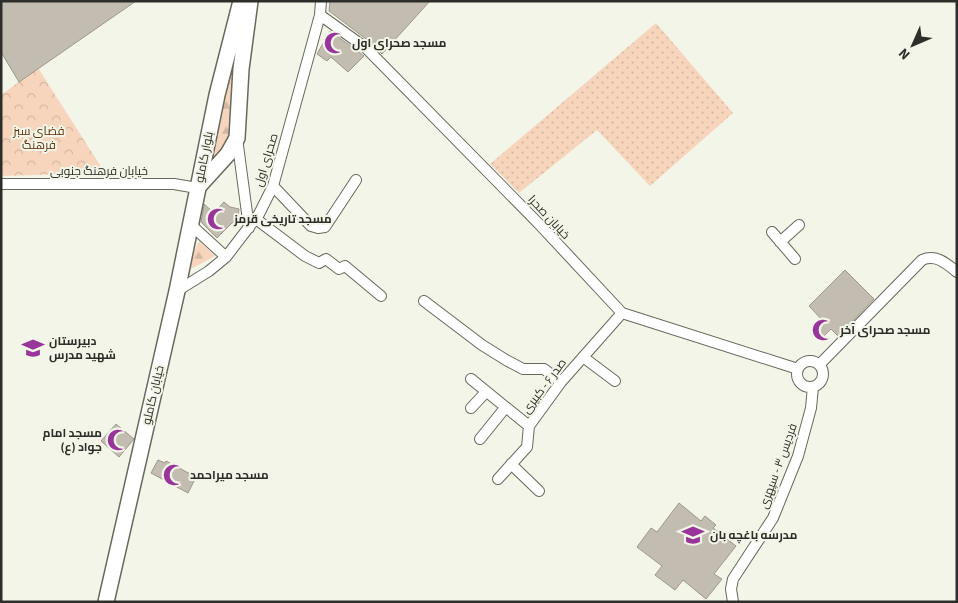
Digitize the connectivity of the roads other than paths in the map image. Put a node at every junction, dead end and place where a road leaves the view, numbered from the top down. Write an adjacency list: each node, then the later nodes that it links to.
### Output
1 (232, 1): 6 (street, بلوار کاملو)
2 (241, 1): 6 (street, بلوار کاملو)
3 (250, 1): 7 (street, بلوار کاملو)
4 (321, 1): 5 (street, صحرای اول)
5 (320, 15): 10 (street, صحرای اول); 26 (street, خیابان صحرا)
6 (237, 20): 11 (street, بلوار کاملو)
7 (237, 138): 11 (street, بلوار کاملو); 15 (street)
8 (356, 180): 10 (street)
9 (1, 184): 11 (street, خیابان فرهنگ جنوبی)
10 (273, 186): 12 (street, صحرای اول)
11 (197, 188): 13 (street, خیابان کاملو)
12 (256, 219): 15 (street, صحرای اول); 24 (street)
13 (190, 224): 18 (street); 20 (street, خیابان کاملو)
14 (799, 225): 17 (street)
15 (249, 228): 18 (street, صحرای اول)
16 (772, 232): 17 (street)
17 (780, 242): 19 (street)
18 (226, 257): 22 (street, صحرای اول)
19 (794, 259)
20 (182, 263): 22 (street); 23 (street, خیابان کاملو)
21 (957, 272): 28 (street)
22 (202, 275): 23 (street, صحرای اول)
23 (177, 291): 42 (street, خیابان کاملو)
24 (381, 296)
25 (424, 301): 32 (street)
26 (622, 313): 27 (street, صدر ۶ - کبیری); 29 (street, خیابان صحرا)
27 (583, 357): 31 (street); 32 (street, صدر ۶ - کبیری)
28 (819, 365): 29 (street); 33 (street)
29 (798, 369): 33 (street)
30 (471, 379): 34 (street)
31 (616, 381)
32 (561, 382): 37 (street, صدر ۶ - کبیری)
33 (812, 387): 43 (street, فردیس ۳ - سپهری)
34 (486, 392): 35 (street); 36 (street)
35 (471, 408)
36 (506, 408): 37 (street); 38 (street)
37 (530, 426): 39 (street, صدر ۶ - کبیری)
38 (480, 439)
39 (511, 464): 40 (street, صدر ۶ - کبیری); 41 (street)
40 (498, 479)
41 (539, 490)
42 (106, 602)
43 (733, 602)

